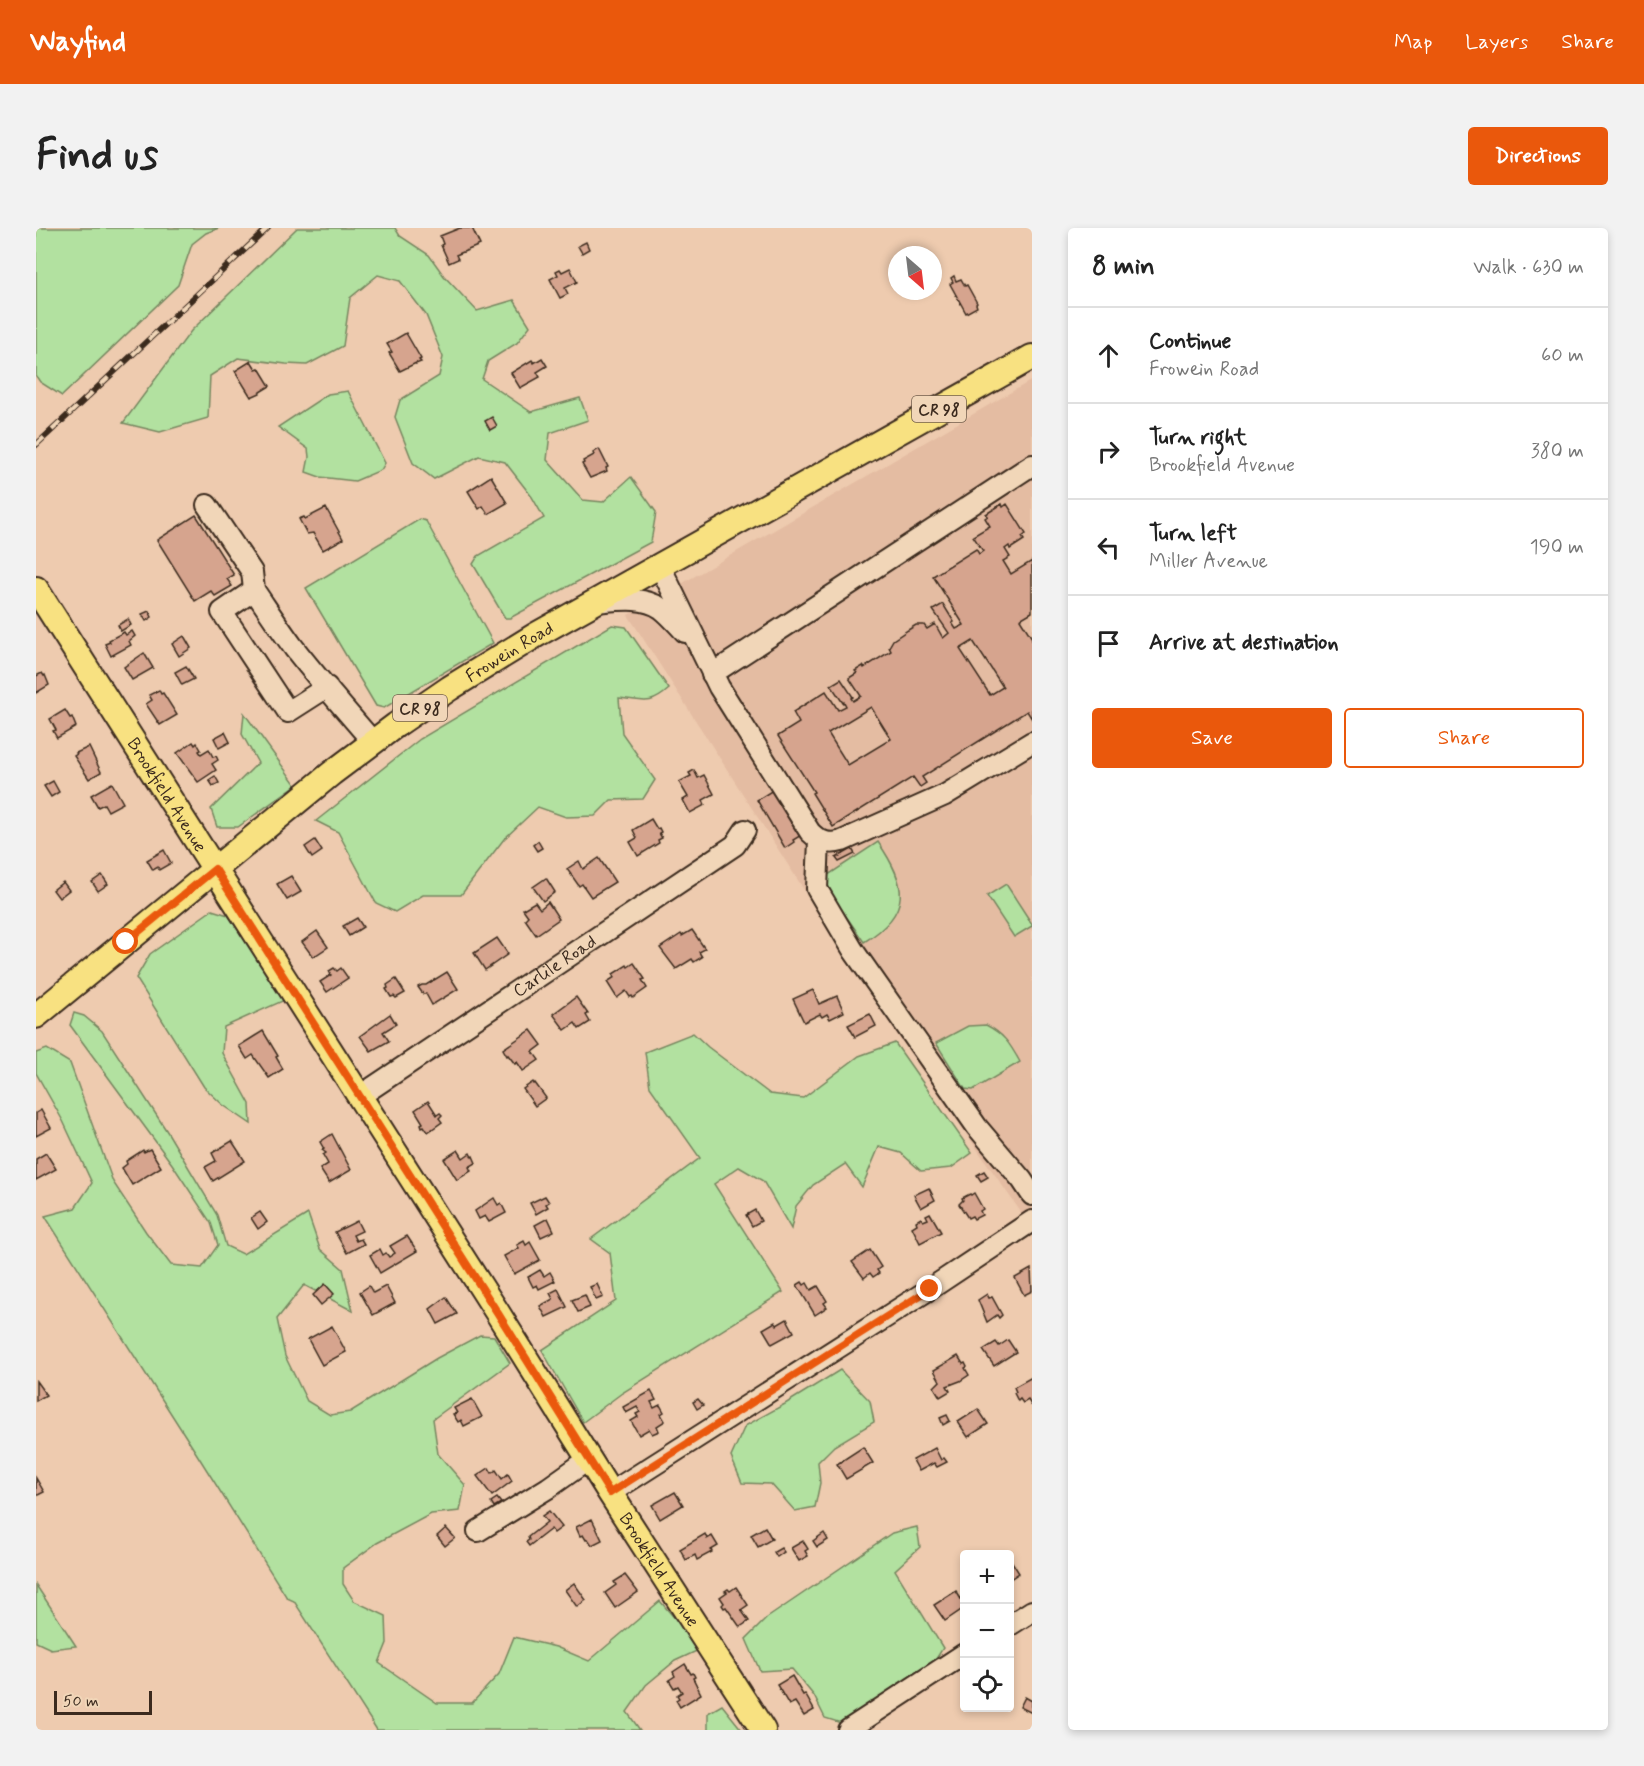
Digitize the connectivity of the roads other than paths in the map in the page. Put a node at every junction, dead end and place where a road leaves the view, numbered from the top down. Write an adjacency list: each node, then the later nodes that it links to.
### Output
1 (1032, 357): 4 (main road, Frowein Road / CR 98)
2 (1032, 465): 9 (street)
3 (207, 505): 6 (street)
4 (660, 566): 7 (main road, Frowein Road / CR 98); 8 (street)
5 (36, 589): 15 (main road, Brookfield Avenue)
6 (254, 590): 10 (street); 10 (street)
7 (595, 602): 8 (street); 11 (main road, Frowein Road / CR 98)
8 (698, 645): 9 (street)
9 (712, 674): 14 (street)
10 (327, 687): 11 (street)
11 (373, 742): 15 (main road, Frowein Road / CR 98)
12 (1032, 742): 14 (street)
13 (745, 830): 17 (street, Carlile Road)
14 (819, 840): 18 (street)
15 (215, 869): 16 (main road, Frowein Road / CR 98); 17 (main road, Brookfield Avenue)
16 (36, 1016)
17 (360, 1096): 20 (main road, Brookfield Avenue)
18 (1032, 1195)
19 (1032, 1221): 21 (street)
20 (589, 1459): 21 (main road, Brookfield Avenue); 22 (street)
21 (610, 1493): 26 (main road, Brookfield Avenue)
22 (478, 1531)
23 (1032, 1611): 24 (street)
24 (1014, 1622)
25 (960, 1657): 27 (street)
26 (764, 1730)
27 (848, 1730)

